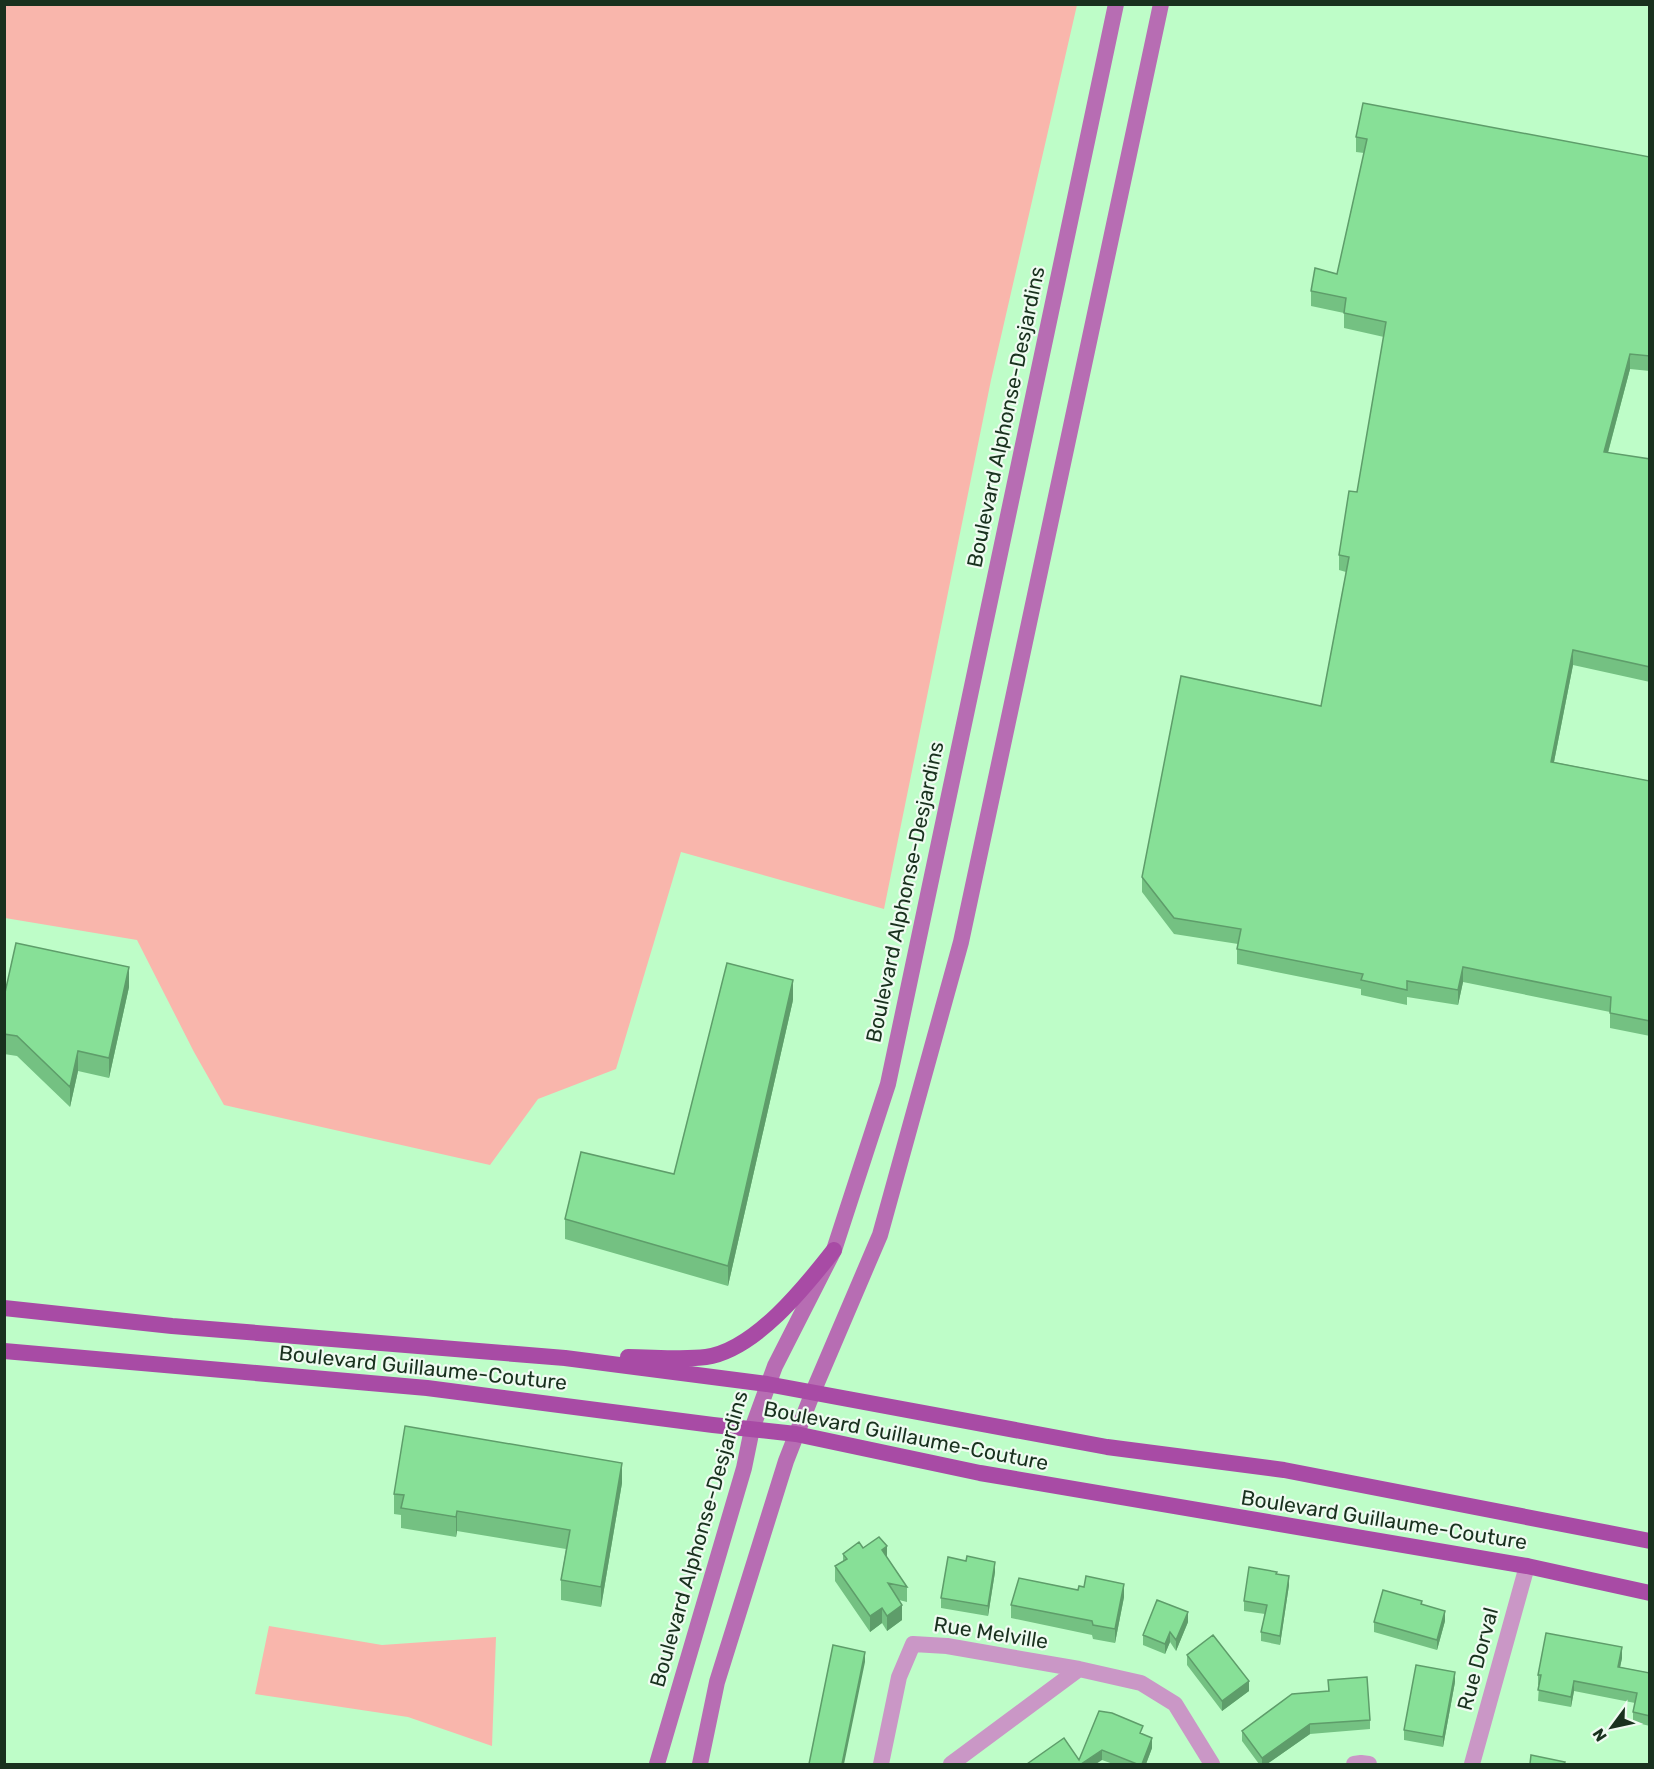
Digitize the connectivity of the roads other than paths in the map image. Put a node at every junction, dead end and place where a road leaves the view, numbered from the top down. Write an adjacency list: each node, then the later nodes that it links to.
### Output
1 (1116, 4): 3 (main road, Boulevard Alphonse-Desjardins)
2 (1161, 4): 8 (main road)
3 (834, 1250): 6 (main road); 7 (main road, Boulevard Alphonse-Desjardins)
4 (4, 1308): 6 (main road, Boulevard Guillaume-Couture)
5 (4, 1351): 9 (main road, Boulevard Guillaume-Couture)
6 (565, 1358): 7 (main road, Boulevard Guillaume-Couture)
7 (767, 1384): 8 (main road, Boulevard Guillaume-Couture); 9 (main road, Boulevard Alphonse-Desjardins)
8 (813, 1392): 10 (main road); 11 (main road, Boulevard Guillaume-Couture)
9 (752, 1429): 10 (main road, Boulevard Guillaume-Couture); 15 (main road, Boulevard Alphonse-Desjardins)
10 (796, 1434): 12 (main road, Boulevard Guillaume-Couture); 16 (main road)
11 (1650, 1541)
12 (1527, 1566): 13 (main road, Boulevard Guillaume-Couture); 22 (street, Rue Dorval)
13 (1650, 1593)
14 (1079, 1669): 17 (street, Rue Melville); 18 (street); 19 (street, Rue Melville)
15 (657, 1764)
16 (700, 1764)
17 (881, 1764)
18 (951, 1764)
19 (1212, 1764)
20 (1354, 1764): 21 (street)
21 (1369, 1764)
22 (1472, 1764)

